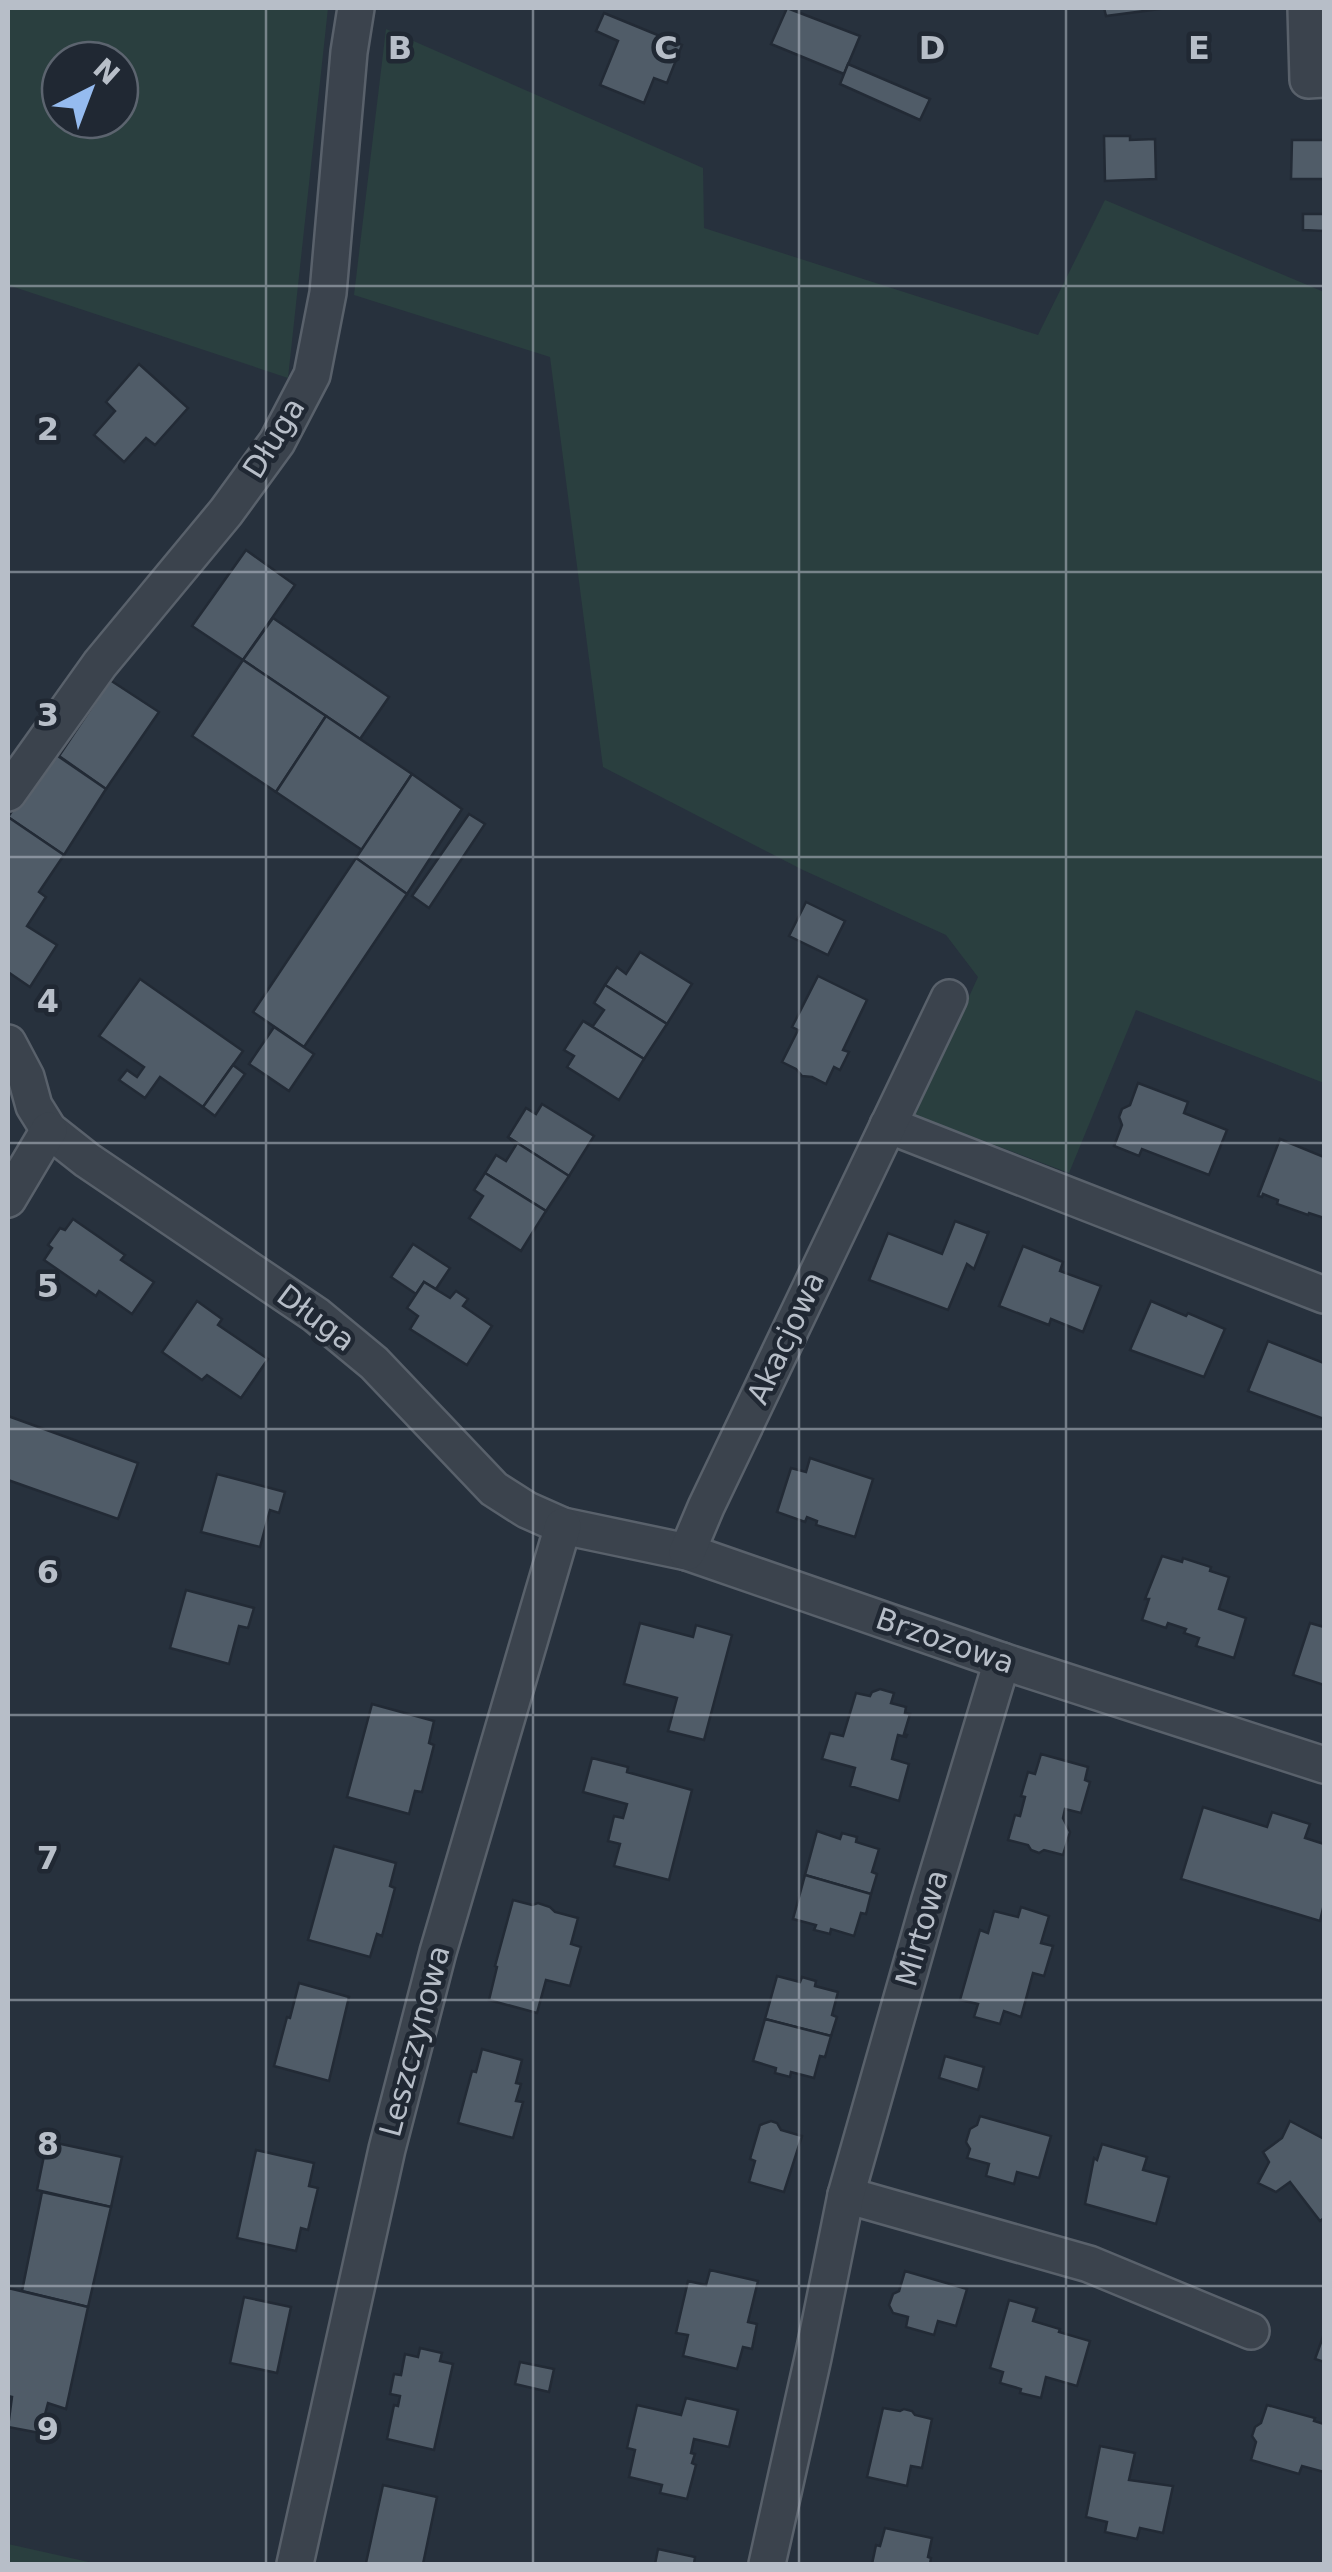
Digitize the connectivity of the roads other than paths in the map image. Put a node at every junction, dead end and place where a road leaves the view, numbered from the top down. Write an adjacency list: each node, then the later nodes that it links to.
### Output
1 (356, 8): 4 (street, Długa)
2 (1306, 8): 3 (street)
3 (1324, 80)
4 (8, 793)
5 (949, 998): 7 (street, Akacjowa)
6 (8, 1043): 8 (street, Długa)
7 (888, 1125): 10 (street); 12 (street, Akacjowa)
8 (49, 1130): 9 (street); 11 (street, Długa)
9 (8, 1198)
10 (1324, 1296)
11 (563, 1526): 12 (street, Brzozowa); 17 (street, Leszczynowa)
12 (686, 1552): 13 (street, Brzozowa)
13 (1002, 1661): 14 (street, Brzozowa); 15 (street, Mirtowa)
14 (1324, 1764)
15 (846, 2196): 16 (street); 18 (street, Mirtowa)
16 (1251, 2331)
17 (296, 2564)
18 (767, 2564)

